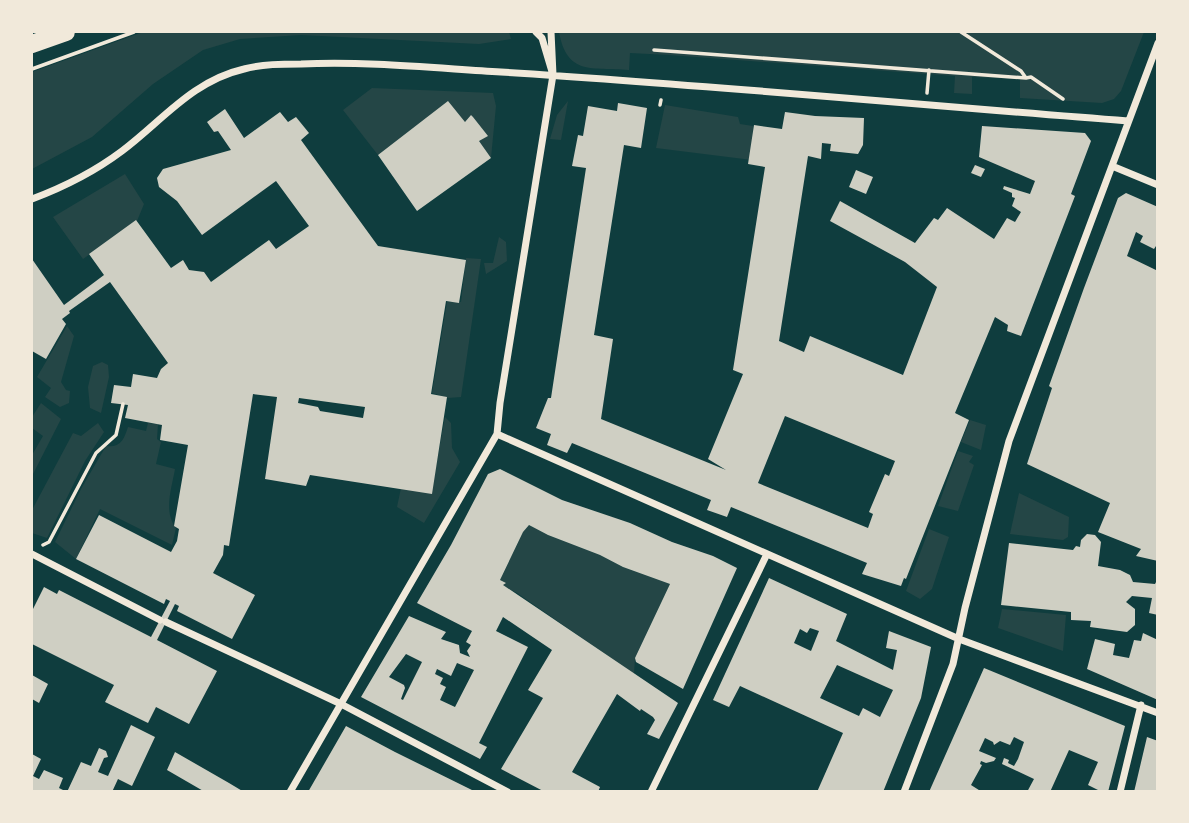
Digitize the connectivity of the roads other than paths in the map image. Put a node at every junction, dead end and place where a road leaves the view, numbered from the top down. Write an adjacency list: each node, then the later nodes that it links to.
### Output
1 (66, 32): 5 (main road)
2 (536, 32): 6 (street)
3 (551, 32): 6 (street)
4 (1157, 43): 7 (street)
5 (32, 44)
6 (553, 75): 7 (street); 10 (street); 11 (street)
7 (1128, 121): 8 (street)
8 (1112, 166): 9 (street); 14 (street)
9 (1157, 185)
10 (32, 199)
11 (497, 434): 13 (street); 15 (street)
12 (32, 554): 15 (street)
13 (767, 554): 14 (street); 20 (street)
14 (960, 639): 16 (street); 21 (street)
15 (341, 704): 18 (street); 19 (street)
16 (1141, 705): 17 (street); 22 (street)
17 (1157, 713)
18 (290, 792)
19 (508, 792)
20 (651, 792)
21 (904, 792)
22 (1119, 792)

